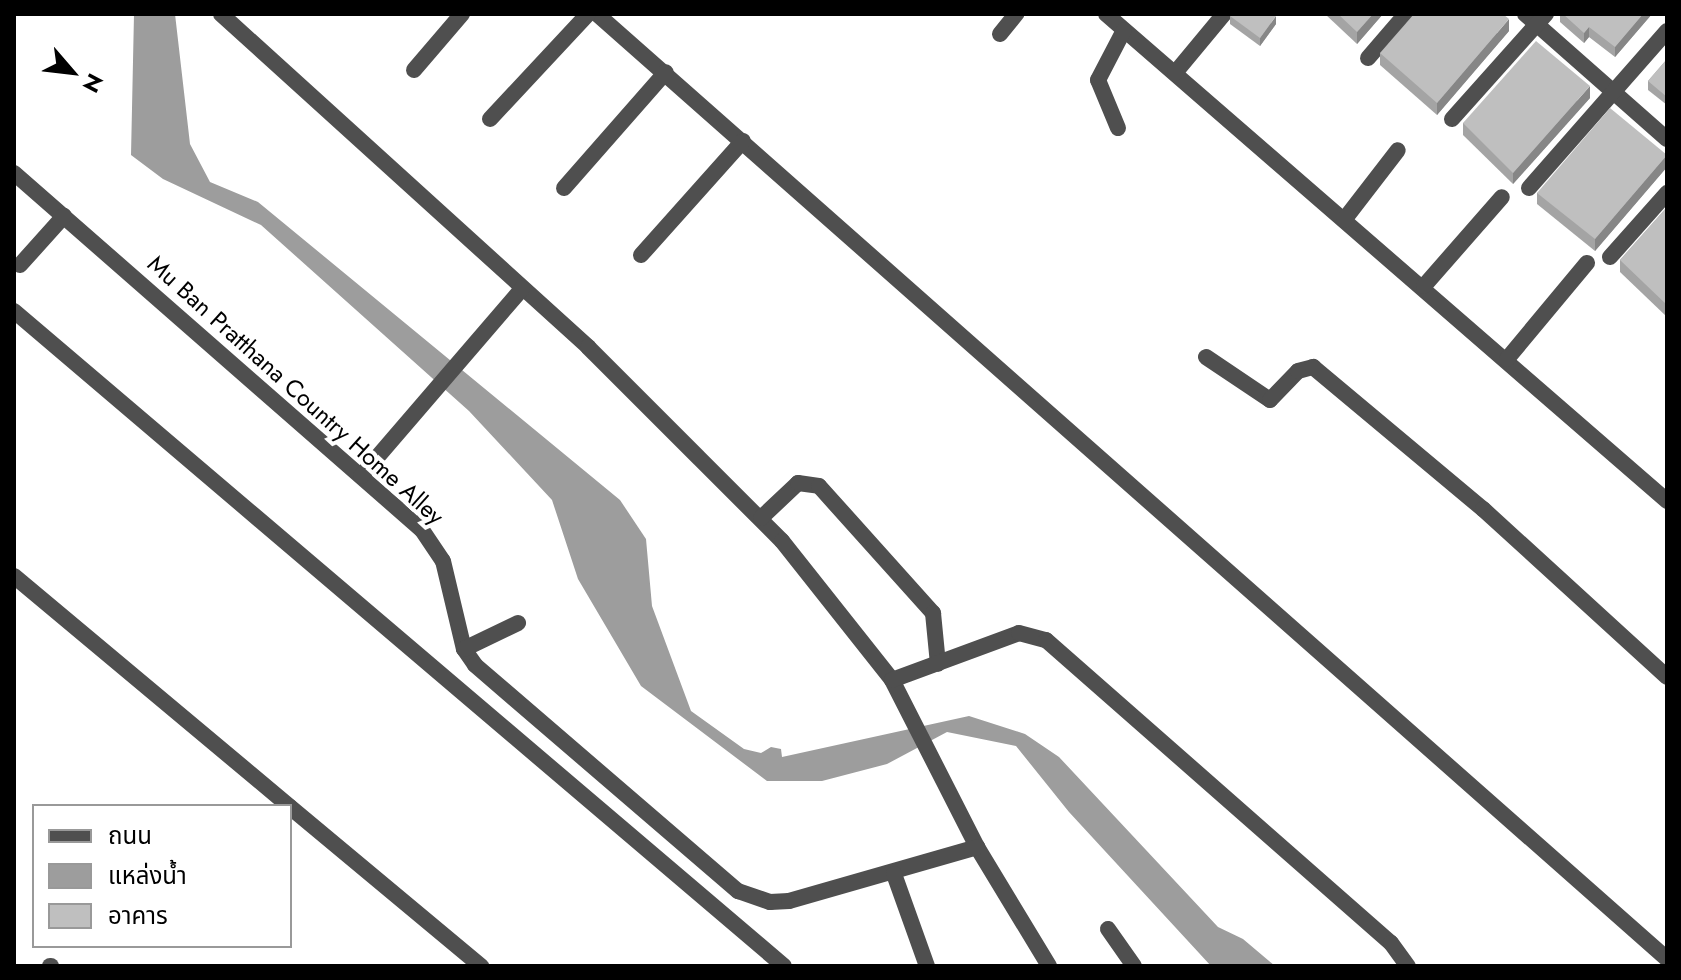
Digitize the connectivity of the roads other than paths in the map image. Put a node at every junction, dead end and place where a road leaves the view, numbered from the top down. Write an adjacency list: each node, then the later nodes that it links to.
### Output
1 (221, 14): 36 (street)
2 (462, 14): 14 (street)
3 (588, 14): 18 (street)
4 (1016, 14): 12 (street)
5 (1106, 14): 10 (street)
6 (1224, 14): 16 (street)
7 (1406, 14): 13 (street)
8 (606, 17): 15 (street)
9 (1536, 18): 17 (street); 19 (street)
10 (1124, 30): 16 (street); 20 (street)
11 (1667, 31): 17 (street)
12 (1000, 34)
13 (1368, 58)
14 (414, 70)
15 (666, 72): 22 (street); 25 (street)
16 (1175, 73): 30 (street)
17 (1613, 92): 21 (street); 26 (street)
18 (490, 119)
19 (1452, 119)
20 (1118, 128)
21 (1667, 139)
22 (743, 141): 31 (street); 54 (street)
23 (1398, 150): 30 (street)
24 (14, 173): 29 (street, Mu Ban Pratthana Country Home Alley)
25 (564, 188)
26 (1529, 188)
27 (1667, 193): 32 (street)
28 (1502, 197): 35 (street)
29 (64, 216): 34 (street); 40 (street, Mu Ban Pratthana Country Home Alley)
30 (1344, 220): 35 (street)
31 (641, 255)
32 (1610, 257)
33 (1587, 263): 39 (street)
34 (20, 265)
35 (1424, 286): 39 (street)
36 (522, 289): 40 (street); 42 (street)
37 (14, 311): 56 (street)
38 (1206, 357): 47 (street)
39 (1507, 359): 41 (street)
40 (361, 476): 45 (street, Mu Ban Pratthana Country Home Alley)
41 (1667, 501)
42 (761, 518): 46 (street); 48 (street)
43 (14, 576): 49 (street)
44 (518, 623): 45 (street)
45 (464, 649): 52 (street, Mu Ban Pratthana Country Home Alley)
46 (938, 664): 48 (street); 60 (street)
47 (1667, 677)
48 (892, 680): 51 (street)
49 (288, 804)
50 (292, 808): 55 (street)
51 (977, 847): 52 (street, Mu Ban Pratthana Country Home Alley); 58 (street)
52 (894, 874): 57 (street)
53 (1108, 929): 59 (street)
54 (1667, 959)
55 (481, 966)
56 (784, 966)
57 (927, 966)
58 (1049, 966)
59 (1134, 966)
60 (1408, 966)

